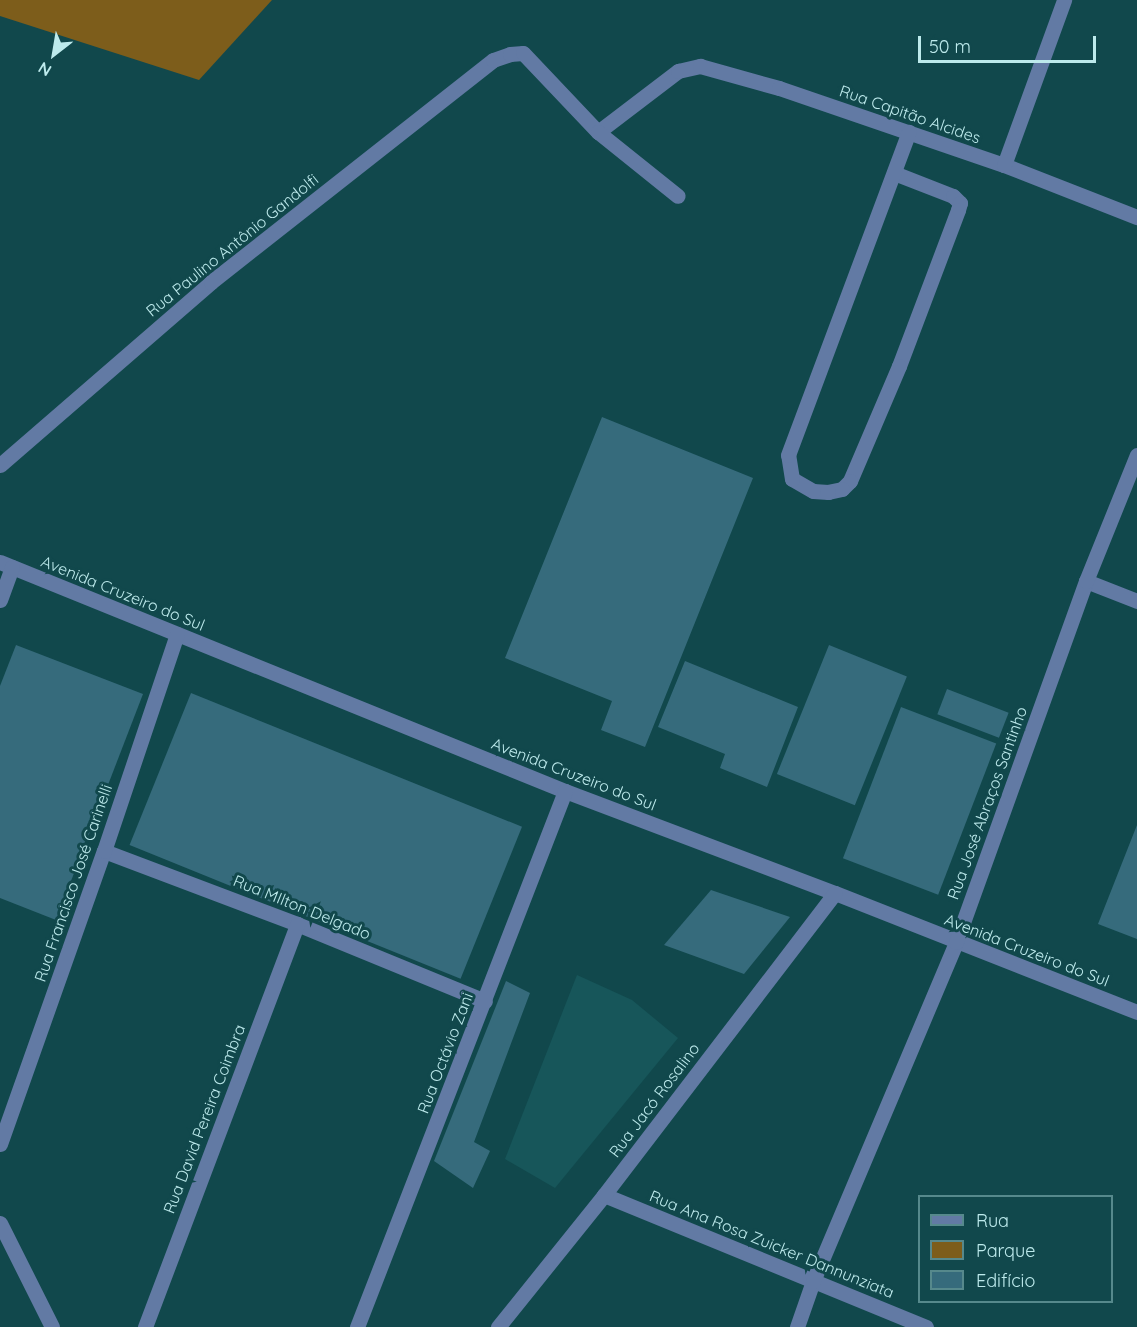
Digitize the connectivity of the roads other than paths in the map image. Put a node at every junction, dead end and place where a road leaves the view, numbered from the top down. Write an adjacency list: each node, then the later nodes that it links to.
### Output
1 (1064, 0): 4 (street)
2 (598, 132): 3 (street, Rua Capitão Alcides); 6 (street); 9 (street, Rua Paulino Antônio Gandolfi)
3 (909, 132): 4 (street, Rua Capitão Alcides); 5 (street)
4 (1004, 165): 7 (street, Rua Capitão Alcides)
5 (894, 173): 5 (street)
6 (678, 196)
7 (1137, 217)
8 (1137, 454): 11 (street, Rua José Abraços Santinho)
9 (0, 465)
10 (6, 565): 12 (street); 14 (street, Avenida Cruzeiro do Sul)
11 (1086, 581): 13 (street); 19 (street, Rua José Abraços Santinho)
12 (0, 600)
13 (1137, 602)
14 (177, 634): 15 (street, Avenida Cruzeiro do Sul); 16 (street, Rua Francisco José Carinelli)
15 (565, 791): 17 (street, Avenida Cruzeiro do Sul); 20 (street, Rua Octávio Zani)
16 (104, 851): 18 (street, Rua MIlton Delgado); 22 (street, Rua Francisco José Carinelli)
17 (835, 893): 19 (street, Avenida Cruzeiro do Sul); 23 (street, Rua Jacó Rosalino)
18 (297, 924): 20 (street, Rua MIlton Delgado); 27 (street, Rua David Pereira Coimbra)
19 (956, 942): 21 (street, Avenida Cruzeiro do Sul); 25 (street, Rua José Abraços Santinho)
20 (485, 1001): 28 (street, Rua Octávio Zani)
21 (1137, 1012)
22 (0, 1144)
23 (604, 1195): 25 (street, Rua Ana Rosa Zuicker Dannunziata); 29 (street, Rua Jacó Rosalino)
24 (0, 1223): 26 (street)
25 (813, 1281): 30 (street, Rua José Abraços Santinho); 31 (street, Rua Ana Rosa Zuicker Dannunziata)
26 (52, 1327)
27 (145, 1327)
28 (357, 1327)
29 (498, 1327)
30 (797, 1327)
31 (926, 1327)

